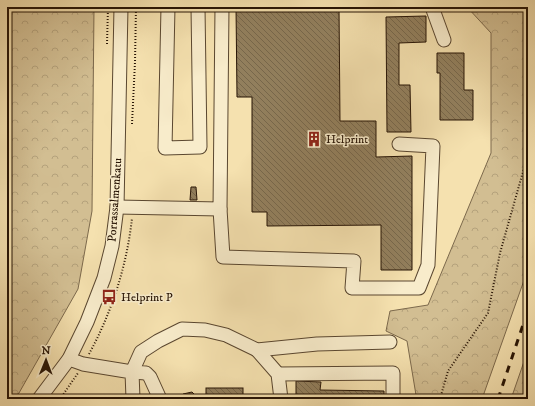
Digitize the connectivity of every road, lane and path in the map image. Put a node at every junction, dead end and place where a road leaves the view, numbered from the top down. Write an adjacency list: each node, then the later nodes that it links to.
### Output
1 (108, 7): 8 (path)
2 (121, 7): 11 (street, Porrassalmenkatu)
3 (168, 7): 4 (street)
4 (198, 7)
5 (222, 7): 12 (street)
6 (432, 7): 7 (street)
7 (444, 40)
8 (107, 46)
9 (399, 144): 12 (street)
10 (528, 154): 23 (path)
11 (117, 207): 12 (street); 15 (street, Porrassalmenkatu)
12 (220, 209)
13 (390, 342): 14 (street)
14 (257, 350): 16 (street); 17 (street)
15 (69, 359): 16 (street); 18 (street, Porrassalmenkatu)
16 (132, 372): 19 (street); 20 (street)
17 (278, 374): 21 (street); 22 (street)
18 (39, 399)
19 (133, 399)
20 (160, 399)
21 (281, 399)
22 (393, 399)
23 (440, 399)

